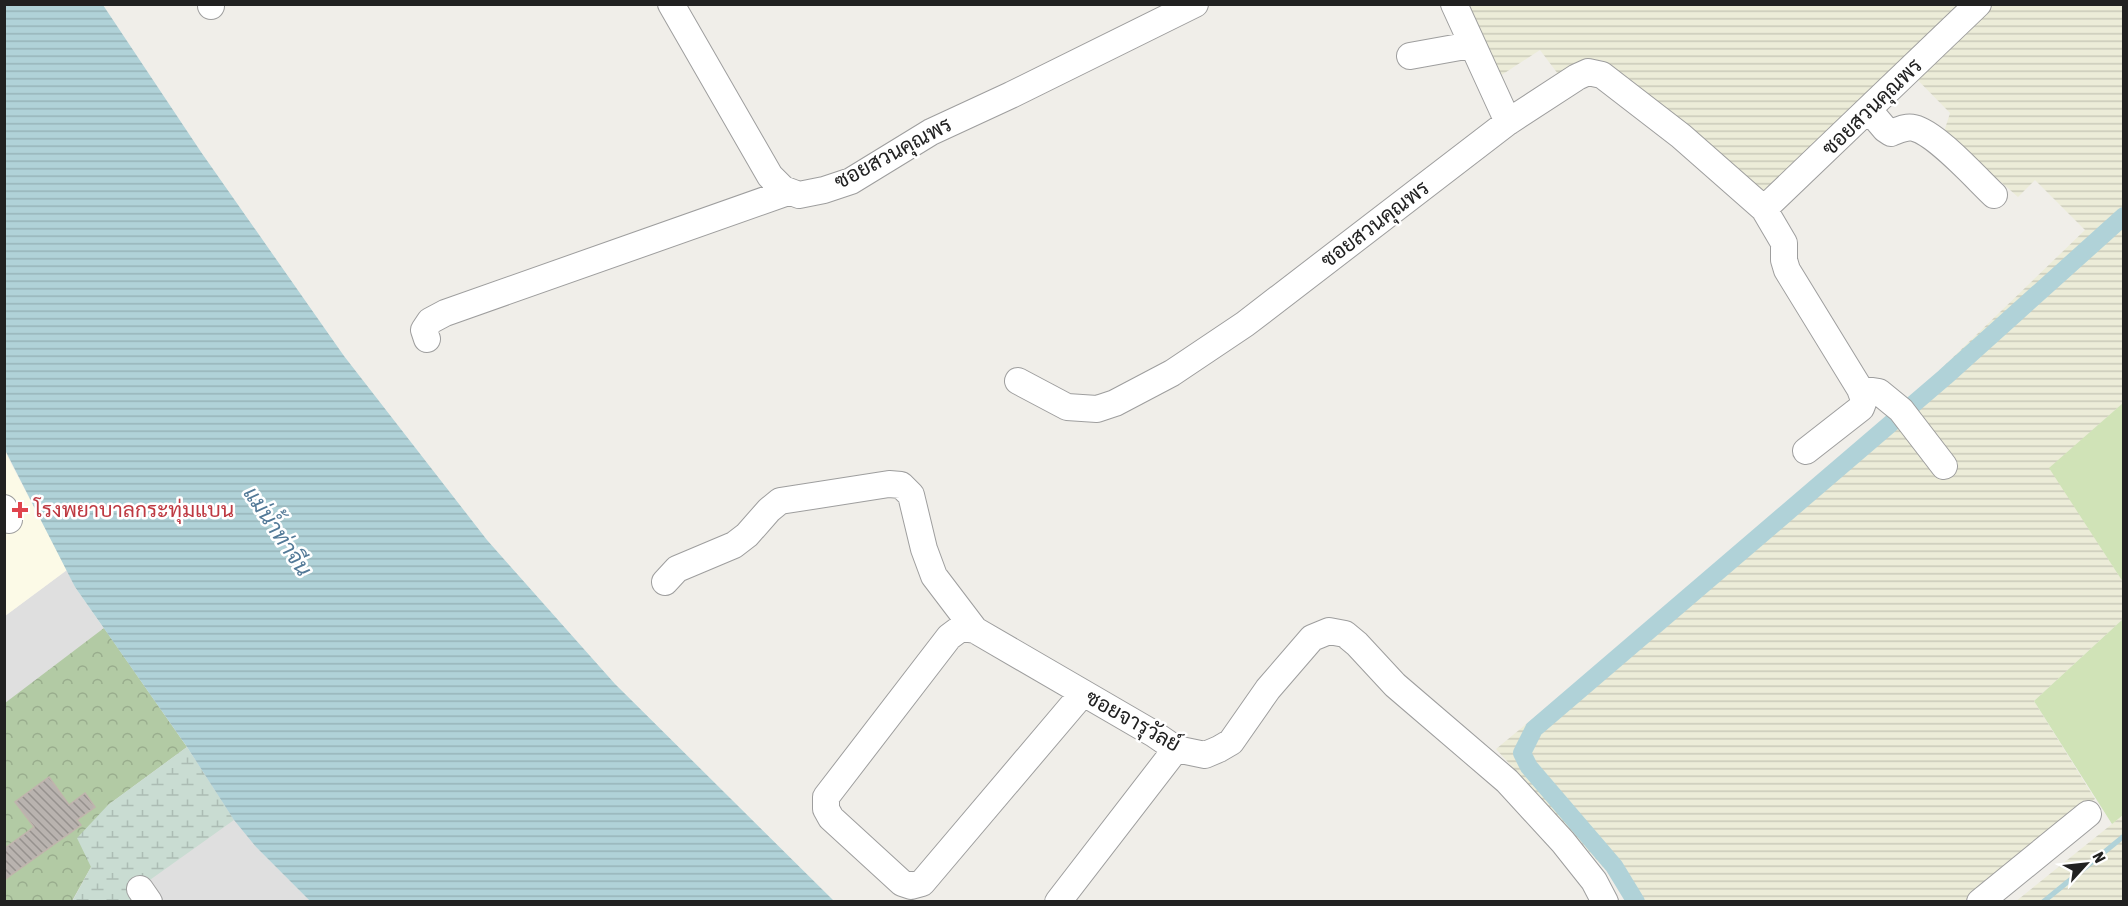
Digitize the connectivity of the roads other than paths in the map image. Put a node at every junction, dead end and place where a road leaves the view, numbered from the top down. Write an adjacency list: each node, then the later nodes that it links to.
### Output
1 (671, 4): 9 (street)
2 (1195, 4): 9 (street, ซอยสวนคุณพร)
3 (1454, 4): 5 (street)
4 (1978, 4): 7 (street, ซอยสวนคุณพร)
5 (1471, 45): 6 (street); 8 (street)
6 (1410, 56)
7 (1869, 110): 10 (street); 11 (street, ซอยสวนคุณพร)
8 (1508, 122): 11 (street, ซอยสวนคุณพร); 13 (street, ซอยสวนคุณพร)
9 (788, 192): 12 (street, ซอยสวนคุณพร)
10 (1994, 195)
11 (1764, 209): 14 (street, ซอยสวนคุณพร)
12 (427, 339)
13 (1018, 381)
14 (1860, 389): 15 (street); 16 (street)
15 (1806, 451)
16 (1944, 466)
17 (665, 582): 18 (street, ซอยจารุวัลย์)
18 (975, 630): 19 (street, ซอยจารุวัลย์); 19 (street)
19 (1083, 693): 20 (street, ซอยจารุวัลย์)
20 (1176, 749): 22 (street); 23 (street, ซอยจารุวัลย์)
21 (2088, 814): 24 (street)
22 (1058, 902)
23 (1605, 902)
24 (1980, 902)

